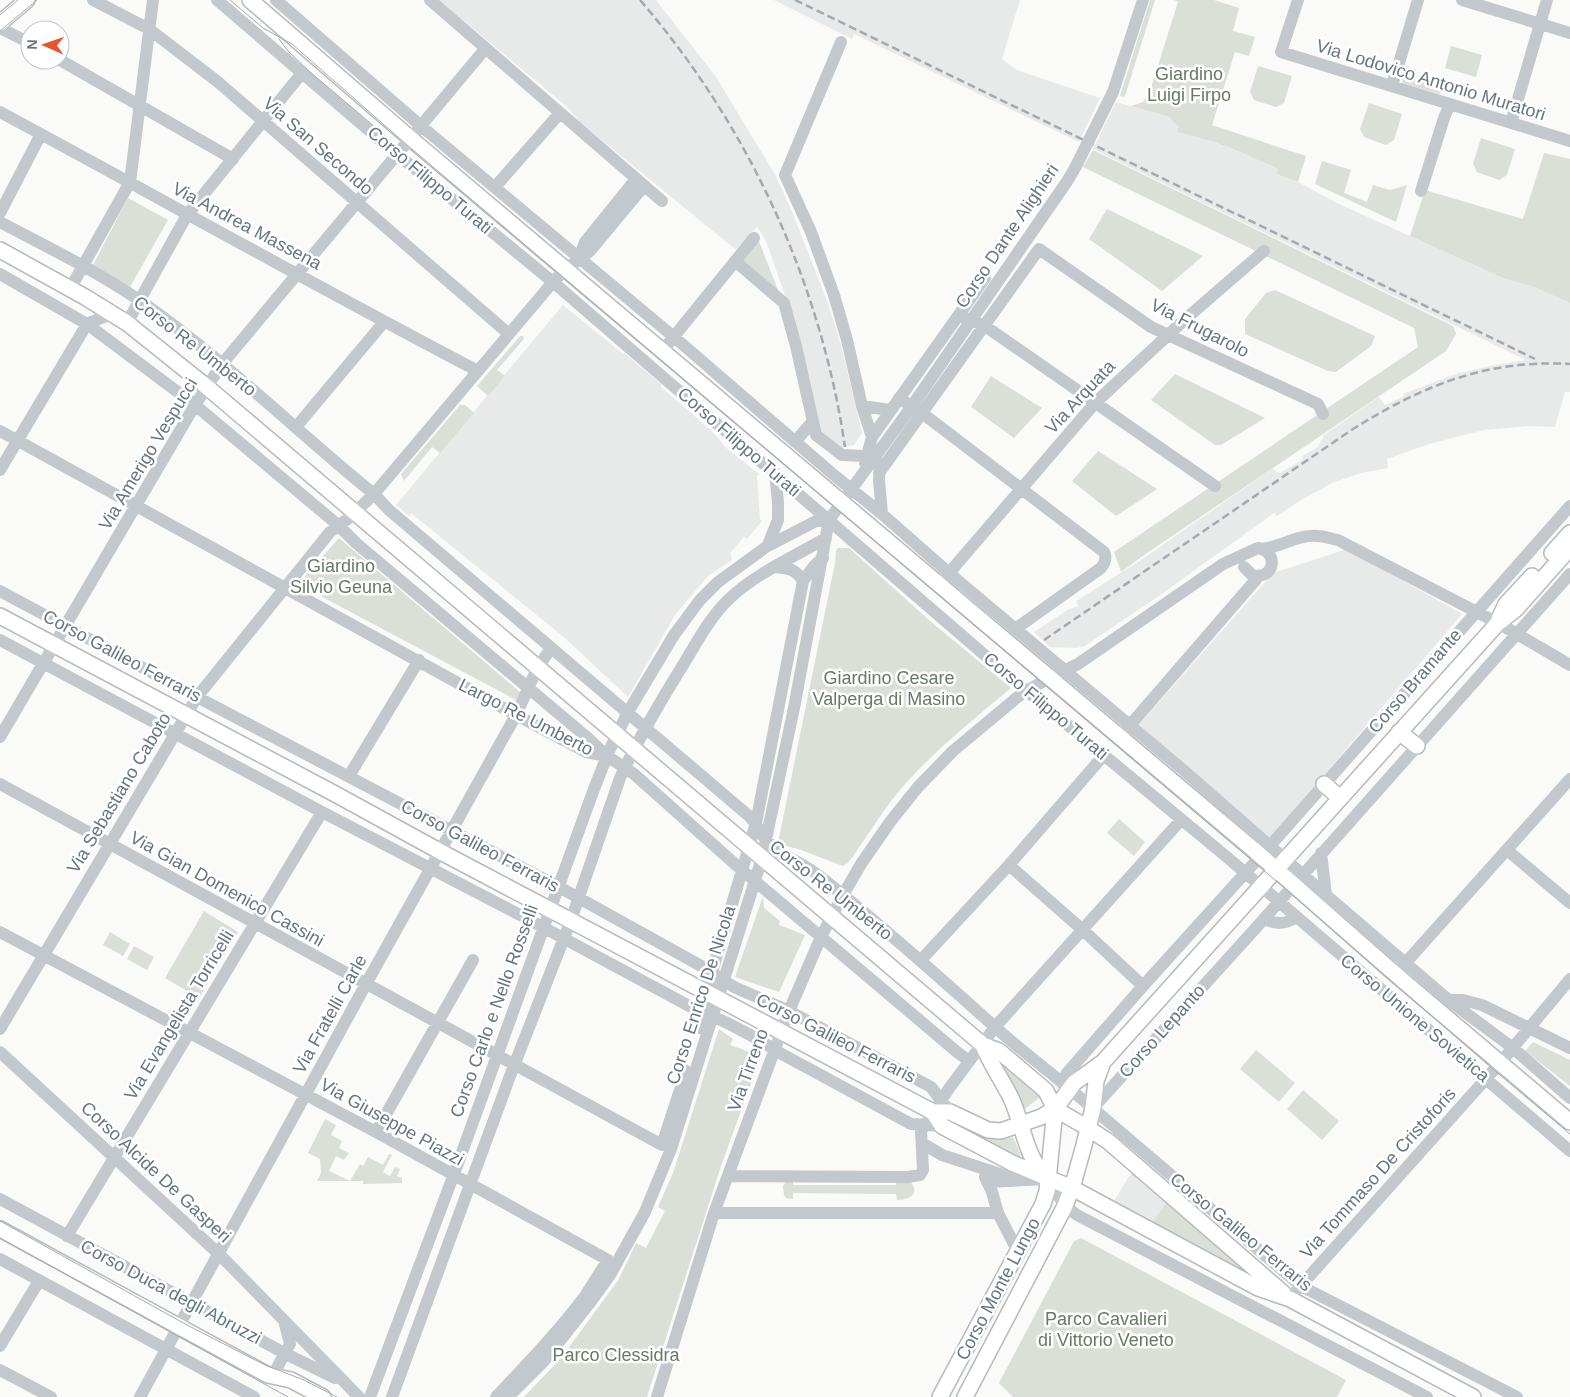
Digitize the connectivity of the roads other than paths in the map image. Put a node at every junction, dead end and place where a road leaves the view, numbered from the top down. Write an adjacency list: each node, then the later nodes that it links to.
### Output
1 (27, 0): 13 (main road)
2 (93, 0): 16 (street, Via San Secondo)
3 (154, 0): 16 (street)
4 (216, 0): 22 (street, Corso Filippo Turati)
5 (250, 0): 32 (main road, Corso Filippo Turati)
6 (276, 0): 30 (street, Corso Filippo Turati)
7 (430, 0): 20 (street)
8 (1143, 0): 61 (street, Corso Dante Alighieri, bridge)
9 (1298, 0): 23 (street, Via Lodovico Antonio Muratori)
10 (1418, 0): 23 (street)
11 (1462, 0): 14 (street)
12 (1547, 0): 14 (street)
13 (0, 23)
14 (1540, 24): 17 (street); 29 (street)
15 (0, 28): 18 (street)
16 (149, 30): 25 (street); 28 (street, Via San Secondo)
17 (1570, 33)
18 (20, 39)
19 (841, 42): 75 (street)
20 (486, 49): 27 (street); 30 (street, Corso Filippo Turati)
21 (70, 66): 25 (street)
22 (302, 73): 28 (street); 34 (street, Corso Filippo Turati)
23 (1392, 86): 24 (street, Via Lodovico Antonio Muratori)
24 (1450, 104): 29 (street, Via Lodovico Antonio Muratori); 39 (street)
25 (140, 105): 35 (street); 36 (street)
26 (0, 112): 31 (street, Via Andrea Massena)
27 (560, 113): 37 (street); 38 (street, Corso Filippo Turati)
28 (264, 121): 35 (street); 41 (street, Via San Secondo)
29 (1511, 123): 33 (street, Via Lodovico Antonio Muratori)
30 (421, 126): 32 (street, Corso Filippo Turati); 38 (street, Corso Filippo Turati)
31 (41, 134): 36 (street, Via Andrea Massena); 42 (street)
32 (411, 139): 34 (street, Via Amerigo Vespucci); 52 (main road, Corso Filippo Turati)
33 (1570, 141)
34 (398, 154): 41 (street, Via Amerigo Vespucci); 56 (street, Corso Filippo Turati)
35 (233, 159): 43 (street)
36 (130, 182): 43 (street, Via Andrea Massena); 51 (street)
37 (640, 182): 40 (street); 49 (street)
38 (495, 187): 49 (street, Corso Filippo Turati)
39 (1421, 191)
40 (662, 201)
41 (358, 204): 53 (street, Via Amerigo Vespucci); 65 (street, Via San Secondo)
42 (0, 213)
43 (187, 215): 53 (street, Via Andrea Massena); 58 (street)
44 (0, 222): 51 (street, Corso Re Umberto)
45 (754, 238): 50 (street)
46 (1039, 249): 64 (street, Corso Dante Alighieri); 66 (street, Via Frugarolo)
47 (0, 250): 57 (main road, Corso Re Umberto)
48 (1264, 251): 66 (street, Via Arquata)
49 (579, 258): 52 (street); 67 (street, Corso Filippo Turati)
50 (735, 261): 67 (street); 79 (street)
51 (84, 266): 57 (street); 58 (street, Corso Re Umberto)
52 (566, 269): 56 (street); 68 (main road, Corso Filippo Turati)
53 (298, 273): 62 (street, Via Andrea Massena); 69 (street, Via Amerigo Vespucci)
54 (0, 274): 63 (street)
55 (985, 278): 59 (street, Corso Dante Alighieri)
56 (553, 282): 65 (street); 89 (street, Corso Filippo Turati)
57 (70, 289): 60 (main road, Corso Re Umberto)
58 (139, 300): 60 (street); 69 (street, Corso Re Umberto)
59 (958, 314): 61 (street); 72 (street, Corso Dante Alighieri)
60 (120, 318): 63 (street); 71 (main road, Corso Re Umberto)
61 (972, 320): 64 (street); 76 (street, Corso Dante Alighieri)
62 (384, 322): 70 (street, Via Andrea Massena); 80 (street)
63 (87, 324): 74 (street); 83 (street)
64 (985, 326): 73 (street); 76 (street, Corso Dante Alighieri)
65 (509, 334): 70 (street)
66 (1168, 335): 73 (street, Via Arquata); 78 (street, Via Frugarolo)
67 (674, 337): 68 (street); 84 (street, Corso Filippo Turati)
68 (663, 350): 95 (main road, Corso Filippo Turati)
69 (222, 364): 71 (street, Via Amerigo Vespucci); 80 (street, Corso Re Umberto)
70 (478, 371): 94 (street)
71 (208, 387): 74 (street, Via Amerigo Vespucci); 98 (main road, Corso Re Umberto)
72 (900, 398): 76 (street); 77 (street, Corso Dante Alighieri)
73 (1095, 402): 91 (street); 92 (street, Via Arquata)
74 (195, 405): 96 (street, Via Amerigo Vespucci); 101 (street)
75 (862, 406): 77 (street); 82 (street)
76 (917, 409): 85 (street, Corso Dante Alighieri); 87 (street, Corso Dante Alighieri); 92 (street)
77 (890, 410): 82 (street, Corso Dante Alighieri)
78 (1323, 414)
79 (813, 421): 84 (street); 86 (street)
80 (296, 427): 94 (street, Corso Re Umberto)
81 (0, 432): 83 (street, Largo Re Umberto)
82 (872, 437): 86 (street, Corso Dante Alighieri)
83 (17, 441): 88 (street); 96 (street, Largo Re Umberto)
84 (795, 442): 93 (street, Corso Filippo Turati)
85 (883, 446): 87 (street); 90 (street, Corso Dante Alighieri)
86 (866, 456): 90 (street, Corso Dante Alighieri)
87 (883, 464): 90 (street); 99 (street)
88 (0, 470)
89 (775, 473): 100 (street, Corso Filippo Turati); 105 (street)
90 (864, 473): 93 (street, Corso Dante Alighieri)
91 (1215, 486)
92 (1021, 488): 114 (street, Via Arquata); 124 (street)
93 (852, 490): 95 (street, Corso Dante Alighieri); 99 (street, Corso Filippo Turati)
94 (374, 494): 98 (street); 128 (street)
95 (842, 503): 100 (street); 117 (main road, Corso Filippo Turati)
96 (137, 506): 118 (street, Largo Re Umberto); 123 (street, Via Amerigo Vespucci)
97 (1570, 506): 120 (street, Corso Bramante)
98 (355, 512): 101 (street); 132 (main road, Largo Re Umberto)
99 (882, 514): 114 (street, Corso Filippo Turati)
100 (829, 520): 103 (street); 105 (street, Corso Carlo e Nello Rosselli); 136 (street, Corso Filippo Turati)
101 (338, 525): 118 (street); 135 (street, Largo Re Umberto)
102 (1570, 533): 122 (main road, Corso Bramante)
103 (826, 538): 109 (street, Corso Enrico De Nicola); 111 (street)
104 (1330, 538): 107 (street); 110 (street); 120 (street)
105 (768, 546): 138 (street, Corso Carlo e Nello Rosselli)
106 (1570, 548): 122 (main road, Corso Bramante)
107 (1262, 549): 108 (street); 110 (street)
108 (1247, 553): 112 (street, Via Tirreno); 113 (street)
109 (823, 558): 116 (street); 162 (street, Corso Enrico De Nicola)
110 (1272, 563): 113 (street)
111 (775, 567): 116 (street); 142 (street)
112 (1213, 571): 113 (street); 133 (street, Via Tirreno)
113 (1249, 571): 141 (street)
114 (949, 573): 117 (street, Via Arquata); 124 (street, Corso Filippo Turati)
115 (1570, 574): 125 (street)
116 (803, 580): 160 (street, Corso Enrico De Nicola)
117 (938, 585): 134 (main road, Corso Filippo Turati)
118 (286, 587): 129 (street, Largo Re Umberto); 137 (street, Via Sebastiano Caboto)
119 (0, 591): 123 (street, Corso Galileo Ferraris)
120 (1477, 612): 122 (street); 156 (street, Corso Bramante)
121 (0, 616): 127 (main road, Corso Galileo Ferraris)
122 (1498, 623): 125 (street); 143 (main road, Corso Bramante)
123 (66, 626): 127 (street, Via Amerigo Vespucci); 137 (street, Corso Galileo Ferraris)
124 (1015, 629): 133 (street, Corso Filippo Turati)
125 (1516, 634): 131 (street); 148 (street)
126 (0, 640): 130 (street, Corso Galileo Ferraris)
127 (54, 646): 130 (street, Via Amerigo Vespucci); 139 (main road, Corso Galileo Ferraris)
128 (551, 648): 132 (street, Via Fratelli Carle); 138 (street)
129 (419, 660): 140 (street, Largo Re Umberto); 153 (street)
130 (44, 663): 144 (street, Corso Galileo Ferraris); 146 (street, Via Amerigo Vespucci)
131 (1570, 665)
132 (538, 668): 135 (street, Via Fratelli Carle); 145 (main road, Largo Re Umberto)
133 (1065, 670): 134 (street, Via Tirreno); 141 (street, Corso Filippo Turati)
134 (1049, 678): 136 (street, Via Tirreno); 147 (main road, Corso Filippo Turati)
135 (528, 690): 140 (street, Via Fratelli Carle); 151 (street, Largo Re Umberto)
136 (1027, 691): 150 (street, Corso Filippo Turati); 179 (street, Via Tirreno)
137 (197, 697): 139 (street, Via Sebastiano Caboto); 153 (street, Corso Galileo Ferraris)
138 (628, 712): 142 (street, Corso Re Umberto); 145 (street, Corso Carlo e Nello Rosselli)
139 (186, 715): 144 (street, Via Sebastiano Caboto); 167 (main road, Corso Galileo Ferraris)
140 (516, 715): 151 (street, Largo Re Umberto); 161 (street, Via Fratelli Carle)
141 (1130, 725): 147 (street); 165 (street, Corso Filippo Turati)
142 (646, 728): 149 (street); 160 (street, Corso Re Umberto)
143 (1399, 732): 148 (main road); 157 (main road, Corso Bramante)
144 (176, 733): 158 (street, Corso Galileo Ferraris); 163 (street, Via Sebastiano Caboto)
145 (617, 734): 149 (main road, Corso Re Umberto); 151 (street, Corso Carlo e Nello Rosselli)
146 (0, 737)
147 (1120, 738): 165 (main road, Corso Filippo Turati)
148 (1416, 746): 168 (street)
149 (634, 749): 152 (street); 164 (main road, Corso Re Umberto)
150 (1104, 754): 159 (street, Corso Filippo Turati); 171 (street)
151 (607, 756): 152 (street); 178 (street, Corso Carlo e Nello Rosselli)
152 (625, 768): 173 (street); 181 (street)
153 (349, 776): 161 (street, Corso Galileo Ferraris)
154 (1570, 779): 166 (street)
155 (0, 784): 163 (street, Via Gian Domenico Cassini)
156 (1324, 784): 157 (main road); 165 (street, Corso Bramante)
157 (1340, 798): 170 (main road, Corso Bramante)
158 (322, 812): 172 (street, Corso Galileo Ferraris); 189 (street, Via Evangelista Torricelli)
159 (1181, 820): 174 (street, Corso Filippo Turati); 191 (street)
160 (756, 823): 162 (street, Corso Re Umberto); 164 (street, Corso Enrico De Nicola)
161 (452, 832): 167 (street, Via Fratelli Carle); 178 (street, Corso Galileo Ferraris)
162 (766, 840): 169 (street, Corso Enrico De Nicola); 179 (street, Corso Re Umberto)
163 (109, 845): 189 (street, Via Gian Domenico Cassini); 196 (street, Via Sebastiano Caboto)
164 (750, 847): 169 (main road, Corso Re Umberto); 173 (street, Corso Enrico De Nicola)
165 (1265, 850): 170 (main road, Corso Filippo Turati); 174 (street)
166 (1507, 850): 183 (street); 200 (street)
167 (441, 852): 172 (street, Via Fratelli Carle); 184 (main road, Corso Galileo Ferraris)
168 (1321, 853): 175 (street); 180 (street)
169 (762, 858): 176 (street, Corso Enrico De Nicola); 185 (main road, Corso Re Umberto)
170 (1280, 864): 175 (main road, Corso Unione Sovietica); 177 (main road, Corso Lepanto)
171 (1009, 865): 191 (street); 199 (street)
172 (431, 869): 190 (street, Corso Galileo Ferraris); 204 (street, Via Fratelli Carle)
173 (743, 871): 176 (street); 201 (street, Corso Enrico De Nicola)
174 (1244, 872): 177 (street, Corso Filippo Turati); 205 (street)
175 (1298, 880): 180 (street, Corso Unione Sovietica); 182 (street, Corso Lepanto); 200 (main road, Corso Unione Sovietica)
176 (755, 881): 193 (street); 203 (street, Corso Enrico De Nicola)
177 (1260, 886): 182 (street, Corso Unione Sovietica); 223 (main road, Corso Lepanto)
178 (559, 887): 181 (street, Corso Galileo Ferraris); 184 (street, Corso Carlo e Nello Rosselli)
179 (843, 895): 185 (street, Via Tirreno); 199 (street, Corso Re Umberto)
180 (1326, 895): 200 (street, Corso Unione Sovietica)
181 (578, 898): 188 (street); 201 (street, Corso Galileo Ferraris)
182 (1278, 902): 186 (street, Corso Unione Sovietica); 187 (street, Corso Lepanto)
183 (1570, 903)
184 (550, 910): 188 (main road, Corso Galileo Ferraris); 190 (street, Corso Carlo e Nello Rosselli)
185 (832, 916): 193 (street, Via Tirreno); 216 (main road, Corso Re Umberto)
186 (1296, 917): 187 (street); 226 (street, Corso Unione Sovietica)
187 (1264, 919): 231 (street, Corso Lepanto)
188 (571, 920): 194 (street); 206 (main road, Corso Galileo Ferraris)
189 (255, 924): 204 (street, Via Gian Domenico Cassini); 215 (street, Via Evangelista Torricelli)
190 (543, 928): 194 (street, Corso Galileo Ferraris); 221 (street, Corso Carlo e Nello Rosselli)
191 (1083, 930): 205 (street); 211 (street)
192 (0, 932): 196 (street, Via Giuseppe Piazzi)
193 (821, 937): 195 (street); 197 (street, Via Tirreno)
194 (564, 938): 209 (street, Corso Galileo Ferraris); 225 (street)
195 (840, 952): 197 (street); 222 (street)
196 (44, 955): 213 (street, Via Sebastiano Caboto); 215 (street, Via Giuseppe Piazzi)
197 (812, 958): 208 (street, Via Tirreno)
198 (473, 960): 210 (street)
199 (920, 960): 211 (street, Corso Re Umberto)
200 (1400, 968): 207 (street, Corso Unione Sovietica); 224 (main road, Corso Unione Sovietica)
201 (712, 972): 203 (street, Corso Galileo Ferraris); 206 (street, Corso Enrico De Nicola)
202 (1570, 979): 212 (street, Via Tommaso De Cristoforis)
203 (725, 981): 206 (street, Corso Enrico De Nicola); 208 (street, Corso Galileo Ferraris)
204 (366, 984): 210 (street, Via Gian Domenico Cassini); 228 (street, Via Fratelli Carle)
205 (1143, 986): 227 (street)
206 (714, 996): 209 (street, Corso Enrico De Nicola); 214 (main road, Corso Galileo Ferraris)
207 (1450, 1000): 212 (street); 217 (street, Corso Unione Sovietica)
208 (789, 1011): 214 (street, Via Tirreno); 230 (street, Corso Galileo Ferraris)
209 (709, 1014): 219 (street, Corso Galileo Ferraris); 240 (street, Corso Enrico De Nicola); 281 (street, Corso Enrico De Nicola)
210 (437, 1023): 221 (street, Via Gian Domenico Cassini); 238 (street)
211 (995, 1027): 216 (street); 227 (street, Corso Re Umberto)
212 (1530, 1028): 217 (street, Via Tommaso De Cristoforis); 218 (street)
213 (0, 1029)
214 (781, 1031): 219 (street, Via Tirreno); 230 (main road, Corso Galileo Ferraris)
215 (189, 1032): 228 (street, Via Giuseppe Piazzi); 242 (street, Via Evangelista Torricelli)
216 (983, 1045): 222 (street); 232 (main road); 234 (main road)
217 (1513, 1048): 224 (street, Via Tommaso De Cristoforis); 229 (street, Corso Unione Sovietica)
218 (1570, 1048)
219 (774, 1050): 235 (street, Corso Galileo Ferraris); 245 (street, Via Tirreno)
220 (0, 1052): 242 (street, Corso Alcide De Gasperi)
221 (496, 1055): 225 (street, Via Gian Domenico Cassini); 244 (street, Corso Carlo e Nello Rosselli)
222 (969, 1061): 230 (street)
223 (1103, 1062): 227 (main road, Corso Lepanto); 231 (main road, Corso Lepanto)
224 (1501, 1062): 226 (street, Via Tommaso De Cristoforis); 233 (main road, Corso Unione Sovietica)
225 (514, 1065): 240 (street, Via Gian Domenico Cassini); 249 (street)
226 (1485, 1078): 241 (street, Corso Unione Sovietica); 261 (street, Via Tommaso De Cristoforis)
227 (1065, 1085): 231 (street, Corso Galileo Ferraris); 232 (main road, Corso Lepanto)
228 (306, 1095): 238 (street, Via Giuseppe Piazzi); 258 (street, Via Fratelli Carle)
229 (1570, 1098)
230 (941, 1108): 234 (main road); 235 (street); 236 (main road)
231 (1093, 1108): 237 (main road, Corso Monte Lungo); 261 (street, Corso Galileo Ferraris)
232 (1055, 1109): 234 (main road); 237 (main road, Corso Galileo Ferraris); 246 (main road, Corso Monte Lungo)
233 (1570, 1122)
234 (1021, 1124): 246 (main road)
235 (924, 1125): 236 (street, Corso Galileo Ferraris); 239 (street)
236 (942, 1126): 246 (main road, Corso Galileo Ferraris)
237 (1088, 1128): 250 (main road, Corso Monte Lungo); 262 (main road, Corso Galileo Ferraris)
238 (376, 1132): 244 (street, Via Giuseppe Piazzi)
239 (922, 1143): 243 (street); 245 (street)
240 (662, 1145)
241 (1570, 1151)
242 (115, 1156): 256 (street, Via Evangelista Torricelli); 258 (street, Corso Alcide De Gasperi)
243 (981, 1168): 247 (street); 248 (street)
244 (453, 1176): 249 (street, Via Giuseppe Piazzi); 278 (street, Corso Carlo e Nello Rosselli)
245 (728, 1176): 253 (street, Via Tirreno)
246 (1048, 1179): 247 (street); 250 (main road, Corso Galileo Ferraris); 252 (street); 257 (main road, Corso Monte Lungo)
247 (1015, 1180): 248 (street)
248 (987, 1182): 254 (street)
249 (470, 1185): 279 (street); 280 (street, Via Giuseppe Piazzi)
250 (1072, 1188): 252 (main road, Corso Monte Lungo); 262 (main road, Corso Galileo Ferraris)
251 (0, 1199): 256 (street, Corso Duca degli Abruzzi)
252 (1065, 1206): 284 (main road, Corso Monte Lungo); 285 (street)
253 (714, 1213): 254 (street); 282 (street, Via Tirreno)
254 (998, 1213): 257 (street)
255 (0, 1228): 265 (main road, Corso Duca degli Abruzzi)
256 (67, 1236): 263 (street, Corso Duca degli Abruzzi)
257 (1018, 1252): 283 (main road, Corso Monte Lungo)
258 (219, 1254): 263 (street, Via Fratelli Carle); 264 (street, Corso Alcide De Gasperi)
259 (0, 1259): 260 (street)
260 (39, 1281): 266 (street); 267 (street)
261 (1301, 1286): 262 (street, Via Tommaso De Cristoforis); 287 (street, Corso Galileo Ferraris)
262 (1290, 1299): 286 (main road, Corso Galileo Ferraris)
263 (192, 1303): 265 (street, Via Fratelli Carle); 268 (street, Corso Duca degli Abruzzi)
264 (284, 1321): 268 (street); 271 (street, Corso Alcide De Gasperi)
265 (178, 1327): 267 (street, Via Fratelli Carle); 270 (main road, Corso Duca degli Abruzzi)
266 (0, 1346)
267 (165, 1349): 273 (street, Via Fratelli Carle); 274 (street)
268 (286, 1354): 270 (street); 271 (street, Corso Duca degli Abruzzi)
269 (0, 1370): 272 (street)
270 (272, 1377): 275 (main road, Corso Duca degli Abruzzi); 276 (main road, Corso Duca degli Abruzzi)
271 (342, 1382): 277 (street, Corso Alcide De Gasperi)
272 (51, 1397)
273 (140, 1397)
274 (254, 1397)
275 (301, 1397)
276 (323, 1397)
277 (359, 1397)
278 (370, 1397)
279 (392, 1397)
280 (496, 1397)
281 (508, 1397)
282 (657, 1397)
283 (940, 1397)
284 (965, 1397)
285 (1427, 1397)
286 (1473, 1397)
287 (1517, 1397)

